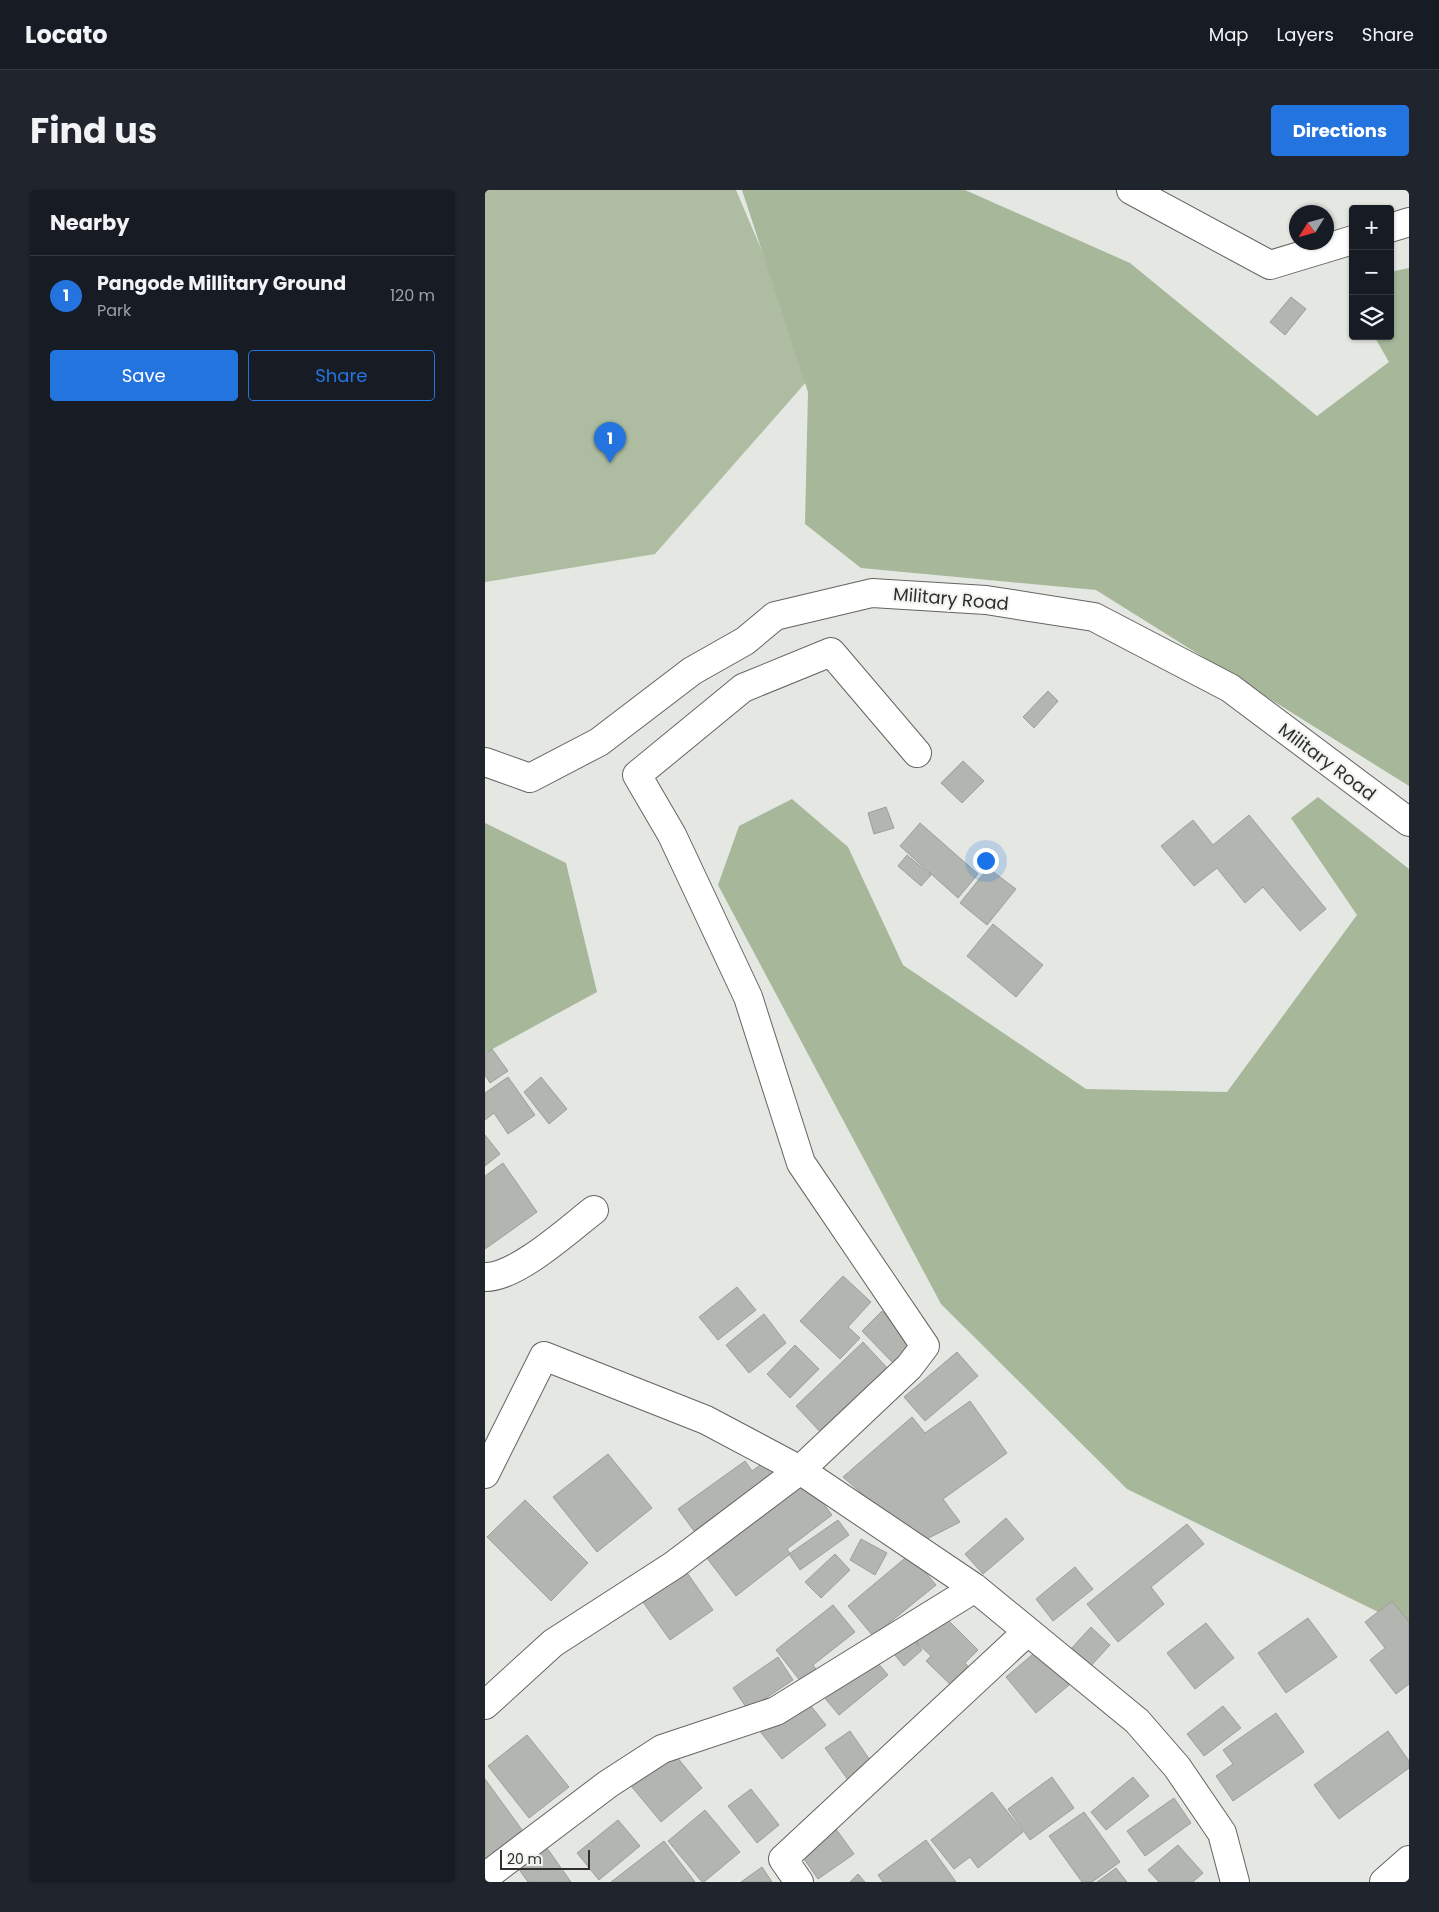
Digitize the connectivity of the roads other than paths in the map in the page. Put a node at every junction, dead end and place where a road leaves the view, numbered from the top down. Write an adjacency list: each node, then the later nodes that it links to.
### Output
1 (1131, 190): 4 (street)
2 (1409, 222): 3 (street)
3 (1394, 227)
4 (1349, 241)
5 (917, 753): 10 (street)
6 (485, 762): 7 (street, Military Road)
7 (1409, 822)
8 (594, 1210): 9 (street)
9 (485, 1277)
10 (799, 1470): 11 (street); 12 (street); 14 (street)
11 (485, 1474)
12 (975, 1588): 13 (street); 16 (street)
13 (1027, 1632): 17 (street); 18 (street)
14 (485, 1705)
15 (1409, 1860): 19 (street)
16 (485, 1876)
17 (799, 1882)
18 (1235, 1882)
19 (1384, 1882)

